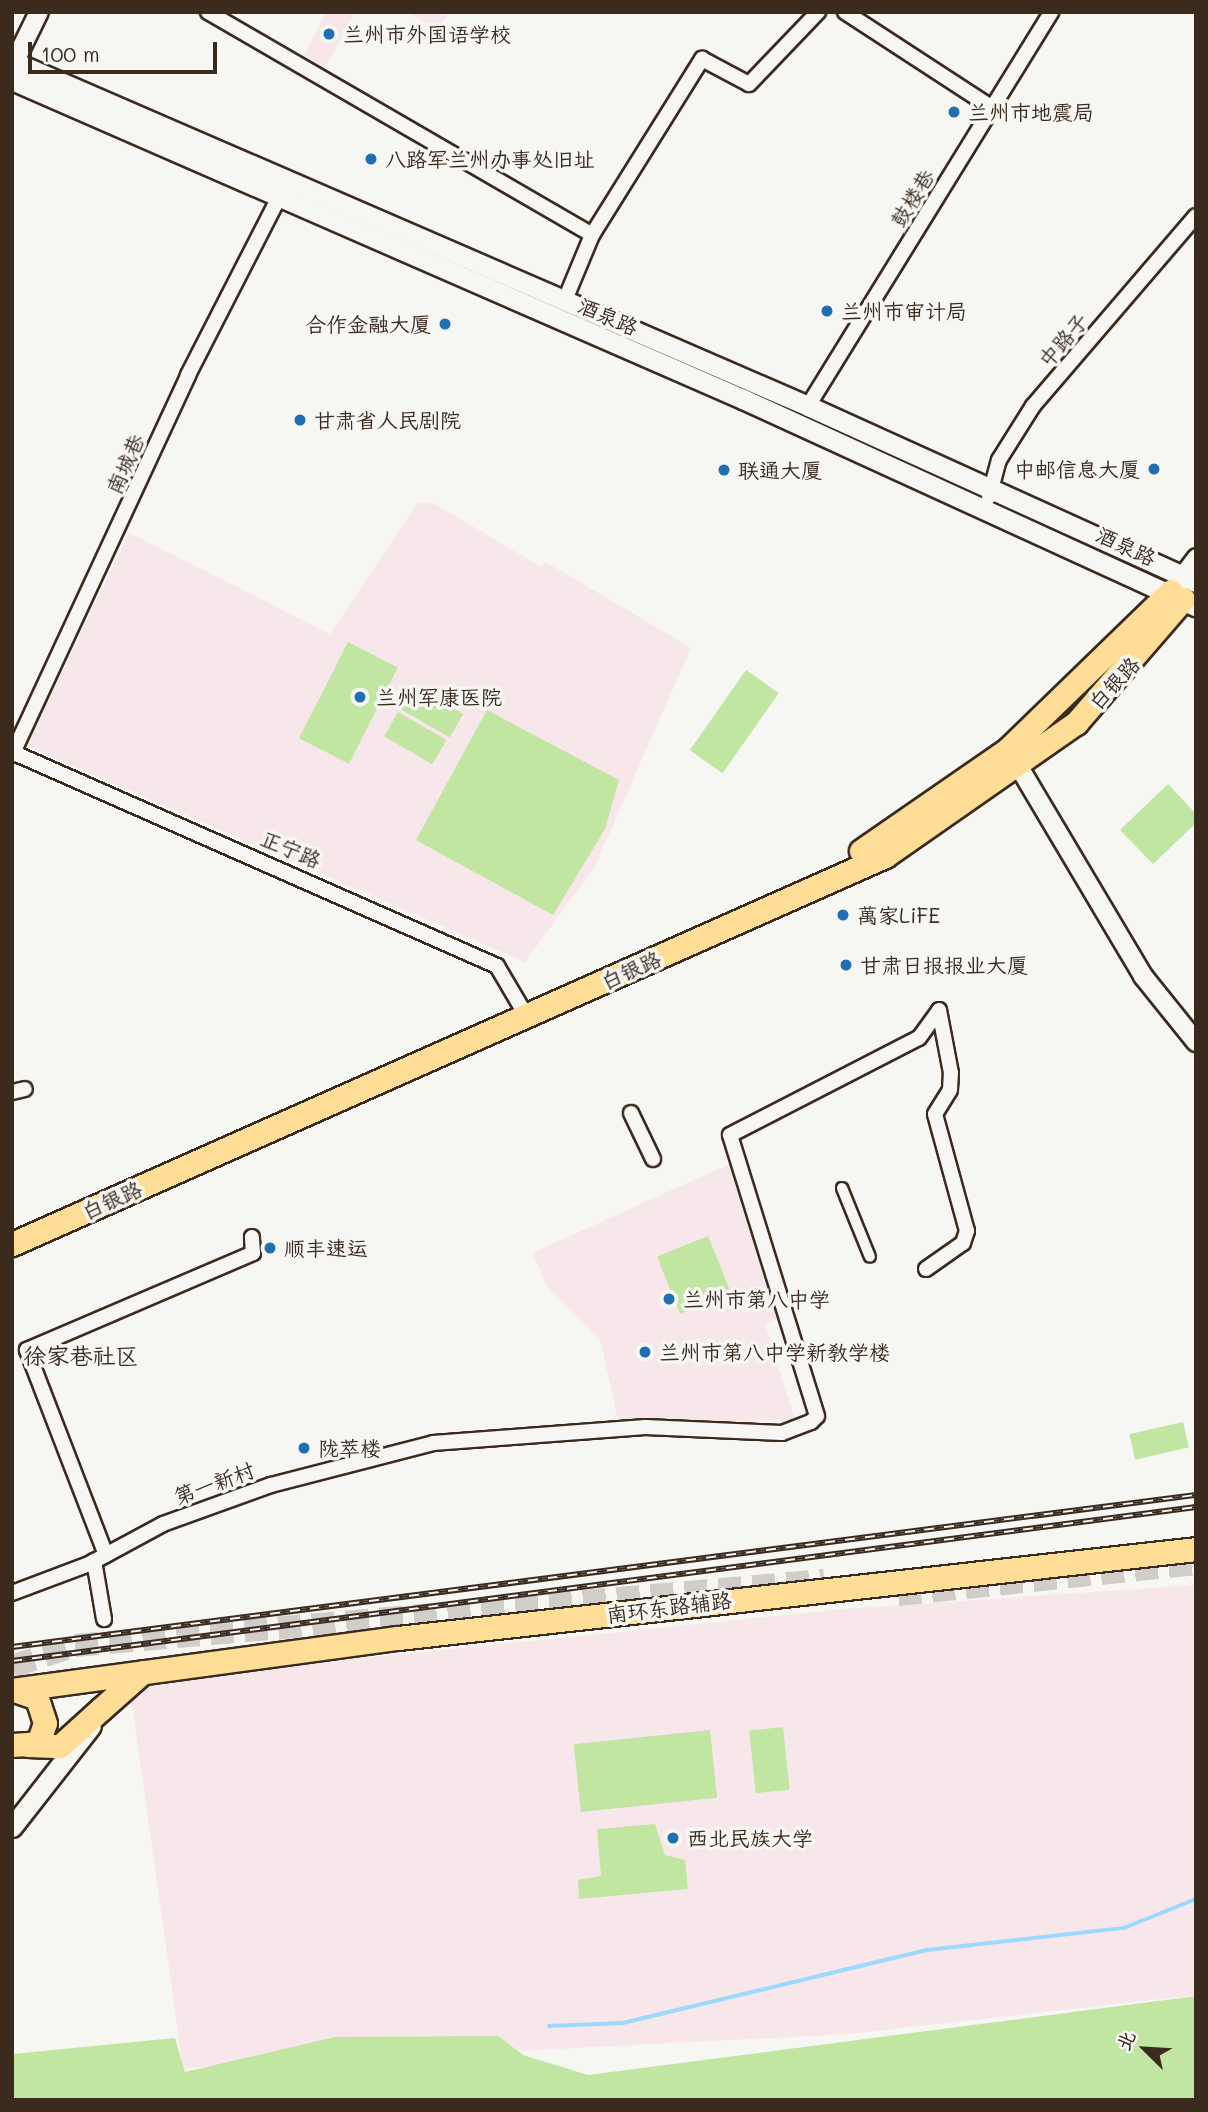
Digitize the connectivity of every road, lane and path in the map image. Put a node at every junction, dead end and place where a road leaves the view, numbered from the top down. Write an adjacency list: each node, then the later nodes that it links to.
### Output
1 (39, 12): 6 (street)
2 (208, 12): 10 (street)
3 (818, 12): 10 (street, 酒泉路)
4 (845, 12): 7 (street)
5 (1051, 12): 7 (street, 鼓楼巷)
6 (13, 68): 8 (main road, 酒泉路); 11 (main road, 酒泉路)
7 (992, 108): 12 (street, 鼓楼巷)
8 (279, 195): 13 (main road, 酒泉路); 16 (street, 南城巷)
9 (1196, 216): 13 (street, 中路子)
10 (592, 234): 11 (street, 酒泉路)
11 (565, 300): 12 (main road, 酒泉路)
12 (808, 406): 13 (main road, 酒泉路)
13 (989, 497): 15 (main road, 酒泉路)
14 (1196, 558): 15 (main road)
15 (1189, 588): 17 (main road, 白银路); 18 (main road, 白银路)
16 (13, 753): 18 (street, 正宁路)
17 (1019, 767): 18 (main road, 白银路); 19 (street)
18 (524, 1010): 23 (main road, 白银路); 25 (main road, 白银路)
19 (1196, 1042)
20 (631, 1113): 21 (street)
21 (653, 1159)
22 (842, 1188): 26 (street)
23 (12, 1228)
24 (252, 1237): 29 (street)
25 (12, 1244)
26 (870, 1257)
27 (926, 1269): 29 (street, 第一新村)
28 (1196, 1549): 32 (main road, 南环东路辅路)
29 (100, 1558): 30 (street, 第一新村); 31 (street)
30 (12, 1593)
31 (104, 1619)
32 (143, 1672): 33 (main road, 南环东路辅路); 34 (main road)
33 (13, 1690): 35 (main road)
34 (101, 1709): 35 (main road); 36 (main road)
35 (20, 1745)
36 (12, 1827)

